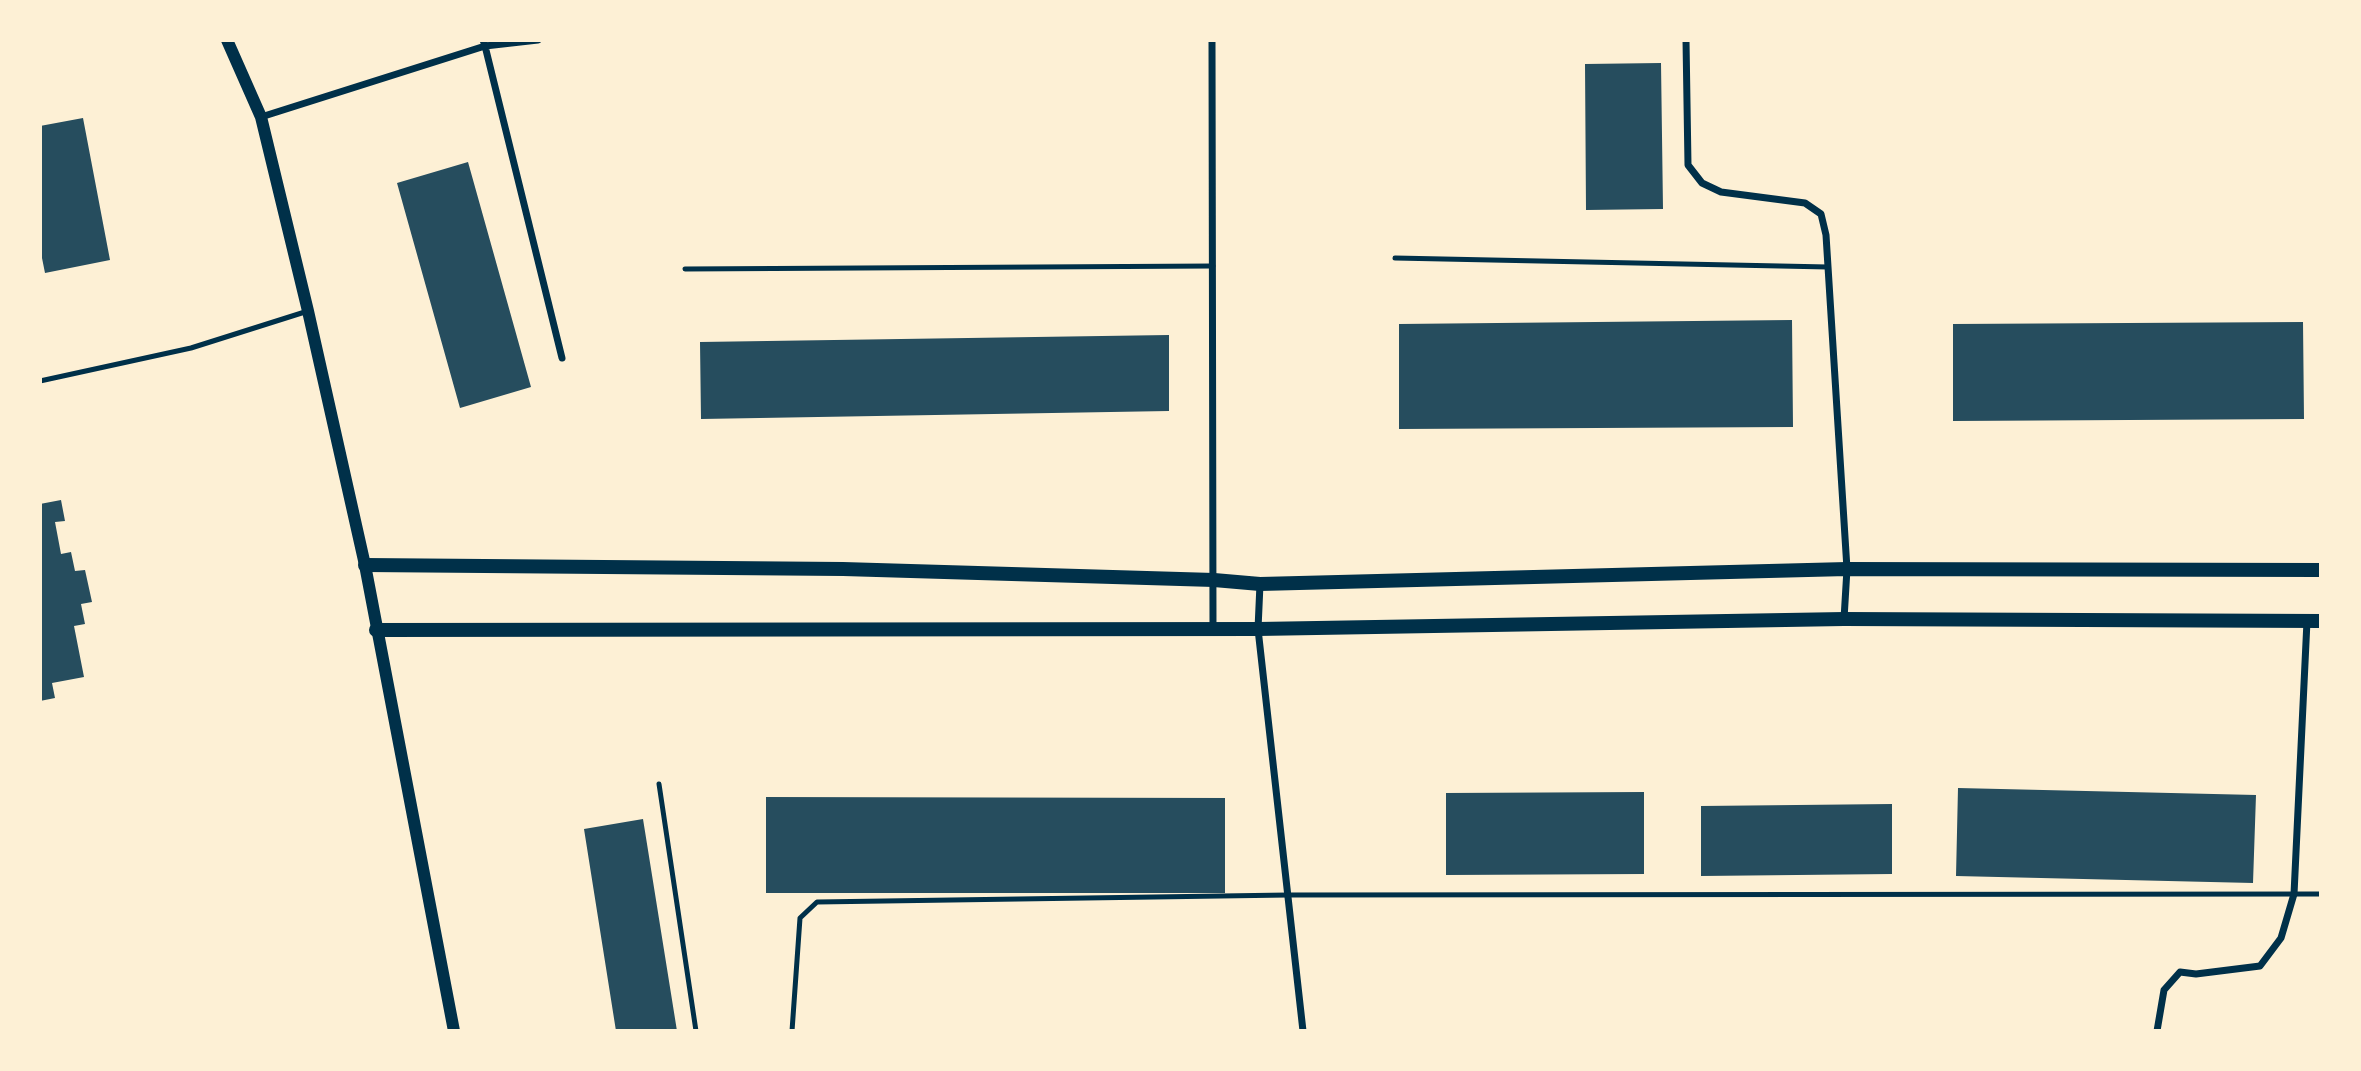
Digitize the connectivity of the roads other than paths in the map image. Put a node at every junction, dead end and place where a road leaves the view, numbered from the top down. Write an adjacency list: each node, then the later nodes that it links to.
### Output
1 (227, 40): 6 (street)
2 (538, 40): 5 (street)
3 (1212, 40): 8 (street)
4 (1686, 40): 9 (street)
5 (484, 43): 6 (street); 12 (street)
6 (261, 117): 11 (street)
7 (1395, 258): 9 (lane)
8 (1213, 266): 10 (lane); 17 (street)
9 (1828, 267): 15 (street)
10 (685, 270)
11 (308, 311): 13 (lane); 14 (street)
12 (562, 358)
13 (40, 381)
14 (365, 565): 17 (main road); 23 (street)
15 (1847, 569): 16 (main road); 18 (main road); 19 (street)
16 (2321, 570)
17 (1214, 580): 18 (main road); 21 (street)
18 (1260, 584): 22 (street)
19 (1844, 619): 20 (main road); 22 (main road)
20 (2314, 621): 25 (street)
21 (1213, 629): 22 (main road); 23 (main road)
22 (1258, 629): 27 (street)
23 (376, 630): 28 (street)
24 (659, 784): 29 (lane)
25 (2294, 894): 26 (lane); 27 (lane); 32 (street)
26 (2321, 894)
27 (1288, 895): 30 (lane); 31 (street)
28 (454, 1031)
29 (696, 1031)
30 (792, 1031)
31 (1303, 1031)
32 (2158, 1031)

